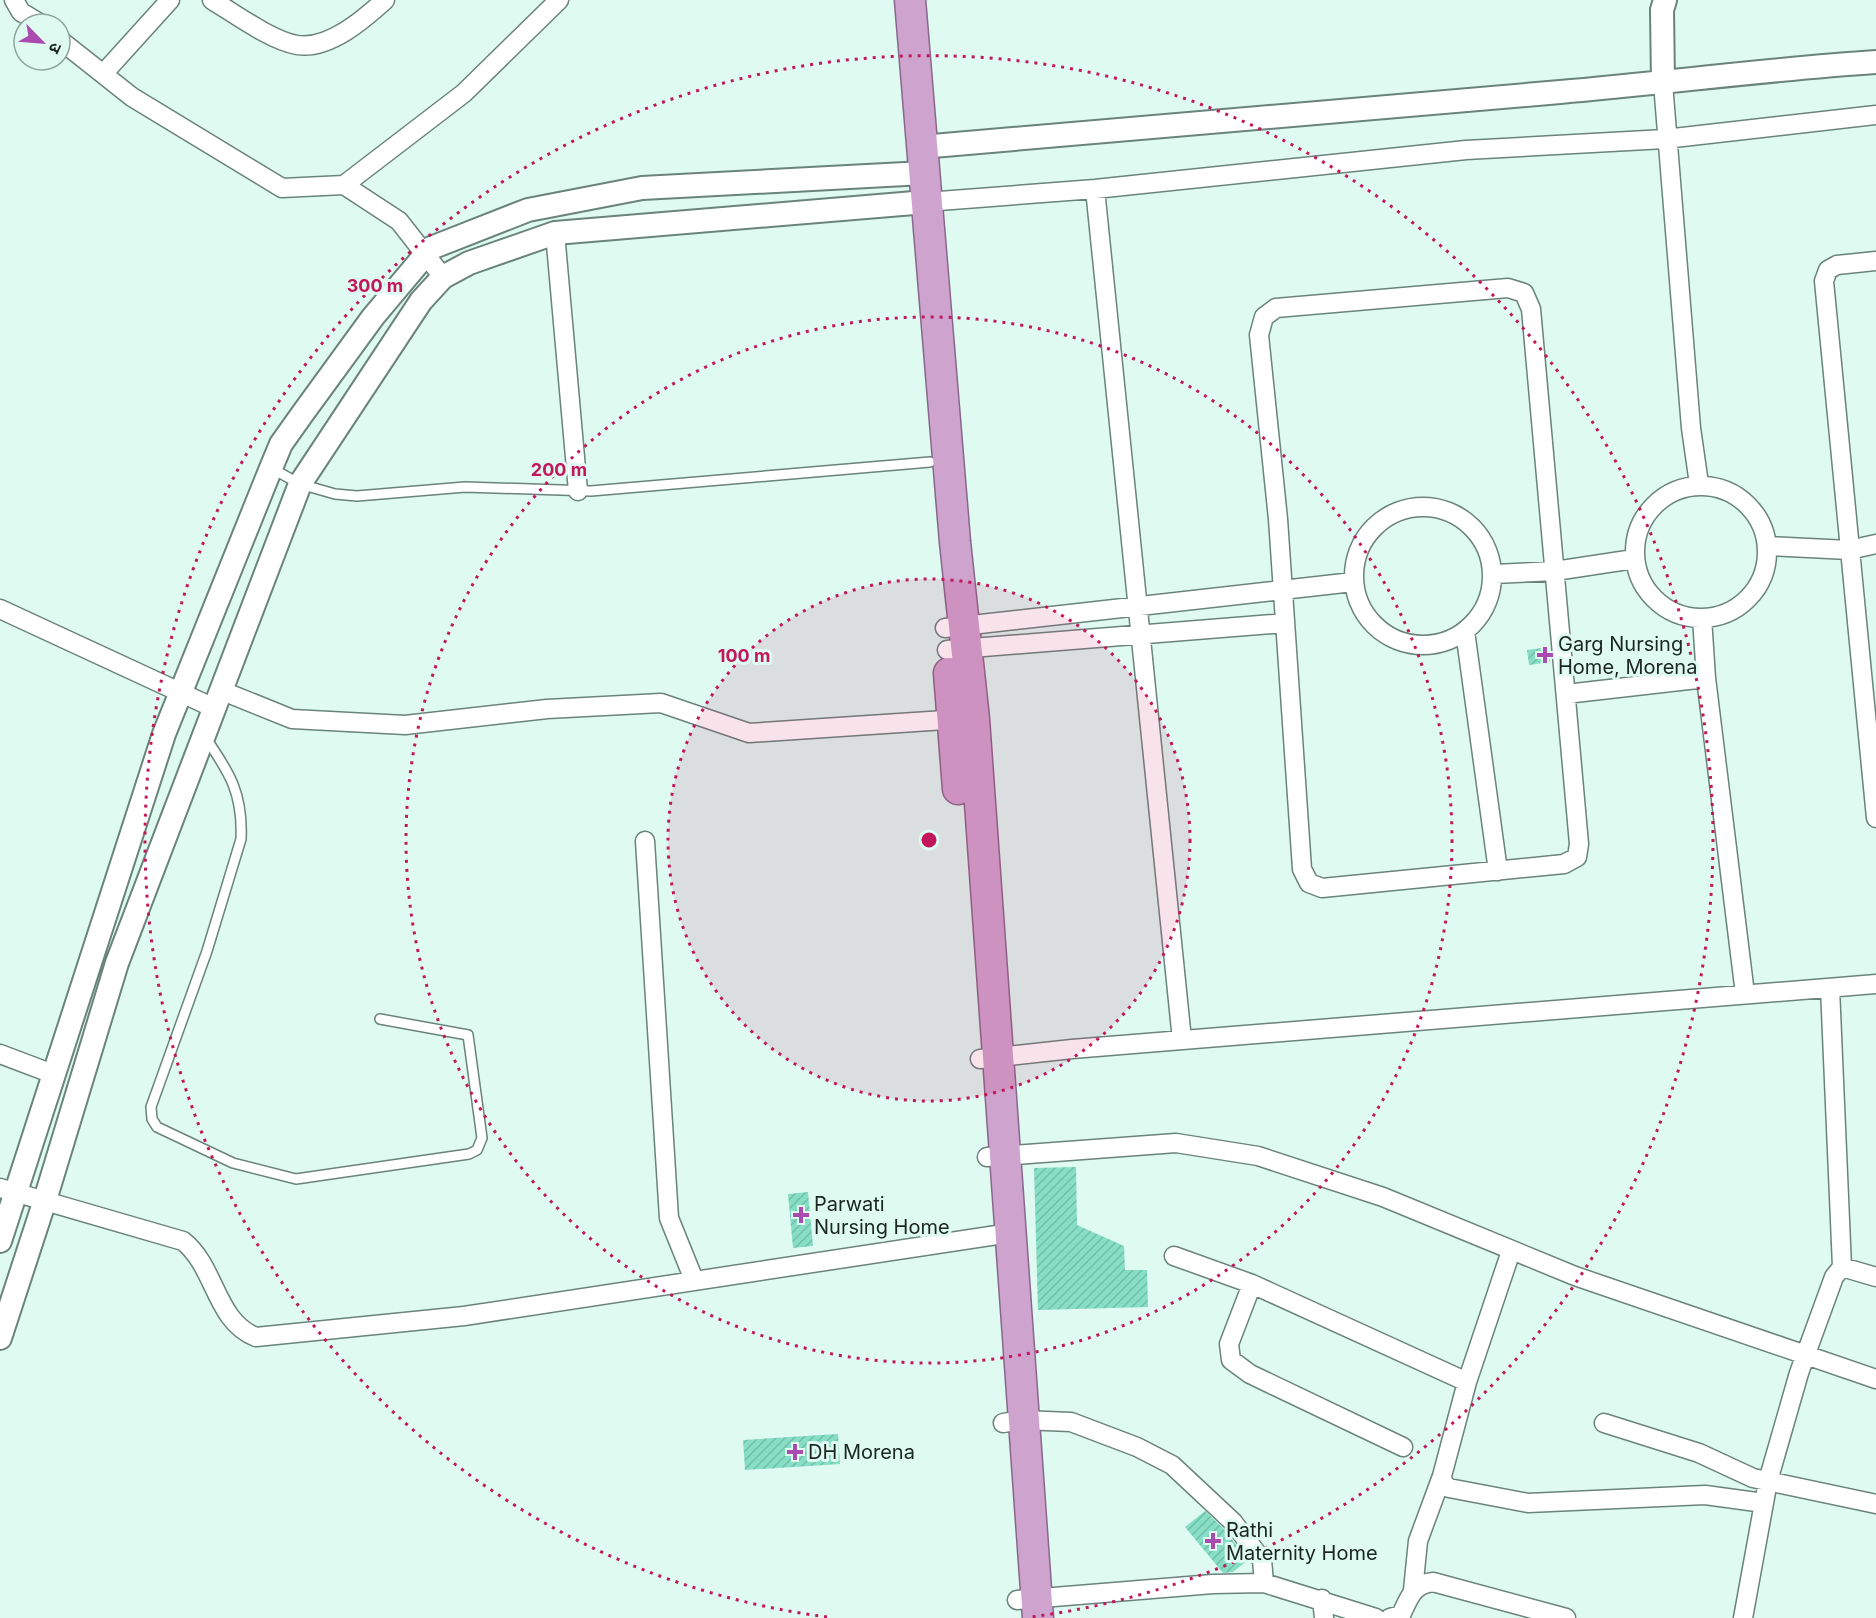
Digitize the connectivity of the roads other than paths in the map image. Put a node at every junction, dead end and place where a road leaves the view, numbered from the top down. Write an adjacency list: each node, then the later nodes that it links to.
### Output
1 (170, 0): 10 (street)
2 (212, 0): 7 (street)
3 (559, 0): 15 (street)
4 (891, 0): 14 (highway)
5 (910, 0): 14 (highway)
6 (1665, 0): 11 (street)
7 (378, 2)
8 (72, 49): 10 (street)
9 (1876, 62): 11 (street)
10 (103, 74): 15 (street)
11 (1663, 83): 13 (street); 14 (street)
12 (1876, 115): 13 (street)
13 (1665, 139): 16 (street); 25 (street)
14 (917, 165): 17 (highway); 19 (street)
15 (344, 185): 19 (street)
16 (1095, 189): 17 (street); 37 (street)
17 (917, 203): 18 (street); 22 (highway); 43 (highway)
18 (555, 233): 21 (street); 26 (street)
19 (426, 254): 21 (street); 23 (street)
20 (1876, 261): 29 (street)
21 (443, 277): 24 (street)
22 (930, 462): 26 (lane); 43 (highway)
23 (271, 468): 24 (lane); 45 (street)
24 (300, 484): 26 (lane); 47 (street)
25 (1699, 484): 28 (street); 30 (street)
26 (578, 490)
27 (1876, 544): 29 (street)
28 (1768, 546): 29 (street); 39 (street)
29 (1849, 550): 50 (street)
30 (1634, 559): 31 (street); 35 (street)
31 (1610, 563): 32 (street); 35 (street)
32 (1555, 571): 33 (street); 36 (street); 46 (street)
33 (1494, 574): 34 (street); 41 (street)
34 (1353, 582): 36 (street); 41 (street)
35 (1644, 587): 39 (street)
36 (1283, 590): 37 (street); 40 (street)
37 (1138, 608): 42 (street); 43 (street)
38 (0, 609): 45 (street)
39 (1702, 618): 44 (street)
40 (1285, 623): 42 (street); 52 (street)
41 (1465, 631): 52 (street)
42 (1140, 633): 43 (street); 57 (street)
43 (955, 638): 48 (highway)
44 (1706, 678): 46 (street); 55 (street)
45 (181, 694): 47 (street); 60 (street)
46 (1566, 694): 52 (street)
47 (217, 699): 48 (street); 49 (street)
48 (963, 719): 59 (highway)
49 (204, 735): 56 (lane); 63 (street)
50 (1876, 818)
51 (645, 841): 70 (street)
52 (1498, 870)
53 (1876, 984): 54 (street)
54 (1830, 988): 55 (street); 68 (street)
55 (1745, 994): 57 (street)
56 (380, 1018)
57 (1182, 1040): 59 (street)
58 (0, 1054): 60 (street)
59 (988, 1058): 61 (highway)
60 (53, 1074): 62 (street)
61 (996, 1156): 64 (highway); 66 (street)
62 (8, 1190): 63 (street); 65 (street)
63 (45, 1200): 70 (street); 72 (street)
64 (1001, 1234): 70 (street); 76 (highway)
65 (0, 1241)
66 (1511, 1251): 73 (street); 75 (street)
67 (1174, 1256): 71 (street)
68 (1842, 1267): 69 (street); 73 (street)
69 (1876, 1277)
70 (694, 1280)
71 (1252, 1284): 75 (street); 78 (street)
72 (0, 1338)
73 (1808, 1354): 74 (street); 80 (street)
74 (1876, 1379)
75 (1467, 1382): 79 (street)
76 (1013, 1422): 83 (street); 86 (highway)
77 (1604, 1423): 80 (street)
78 (1403, 1447)
79 (1442, 1476): 81 (street); 84 (street)
80 (1768, 1481): 81 (street); 82 (street)
81 (1764, 1503): 91 (street)
82 (1876, 1504)
83 (1264, 1583): 85 (street); 86 (street)
84 (1413, 1590): 87 (street); 90 (street)
85 (1322, 1599): 88 (street); 89 (street)
86 (1028, 1608)
87 (1397, 1617)
88 (1324, 1618)
89 (1376, 1618)
90 (1566, 1618)
91 (1743, 1618)

